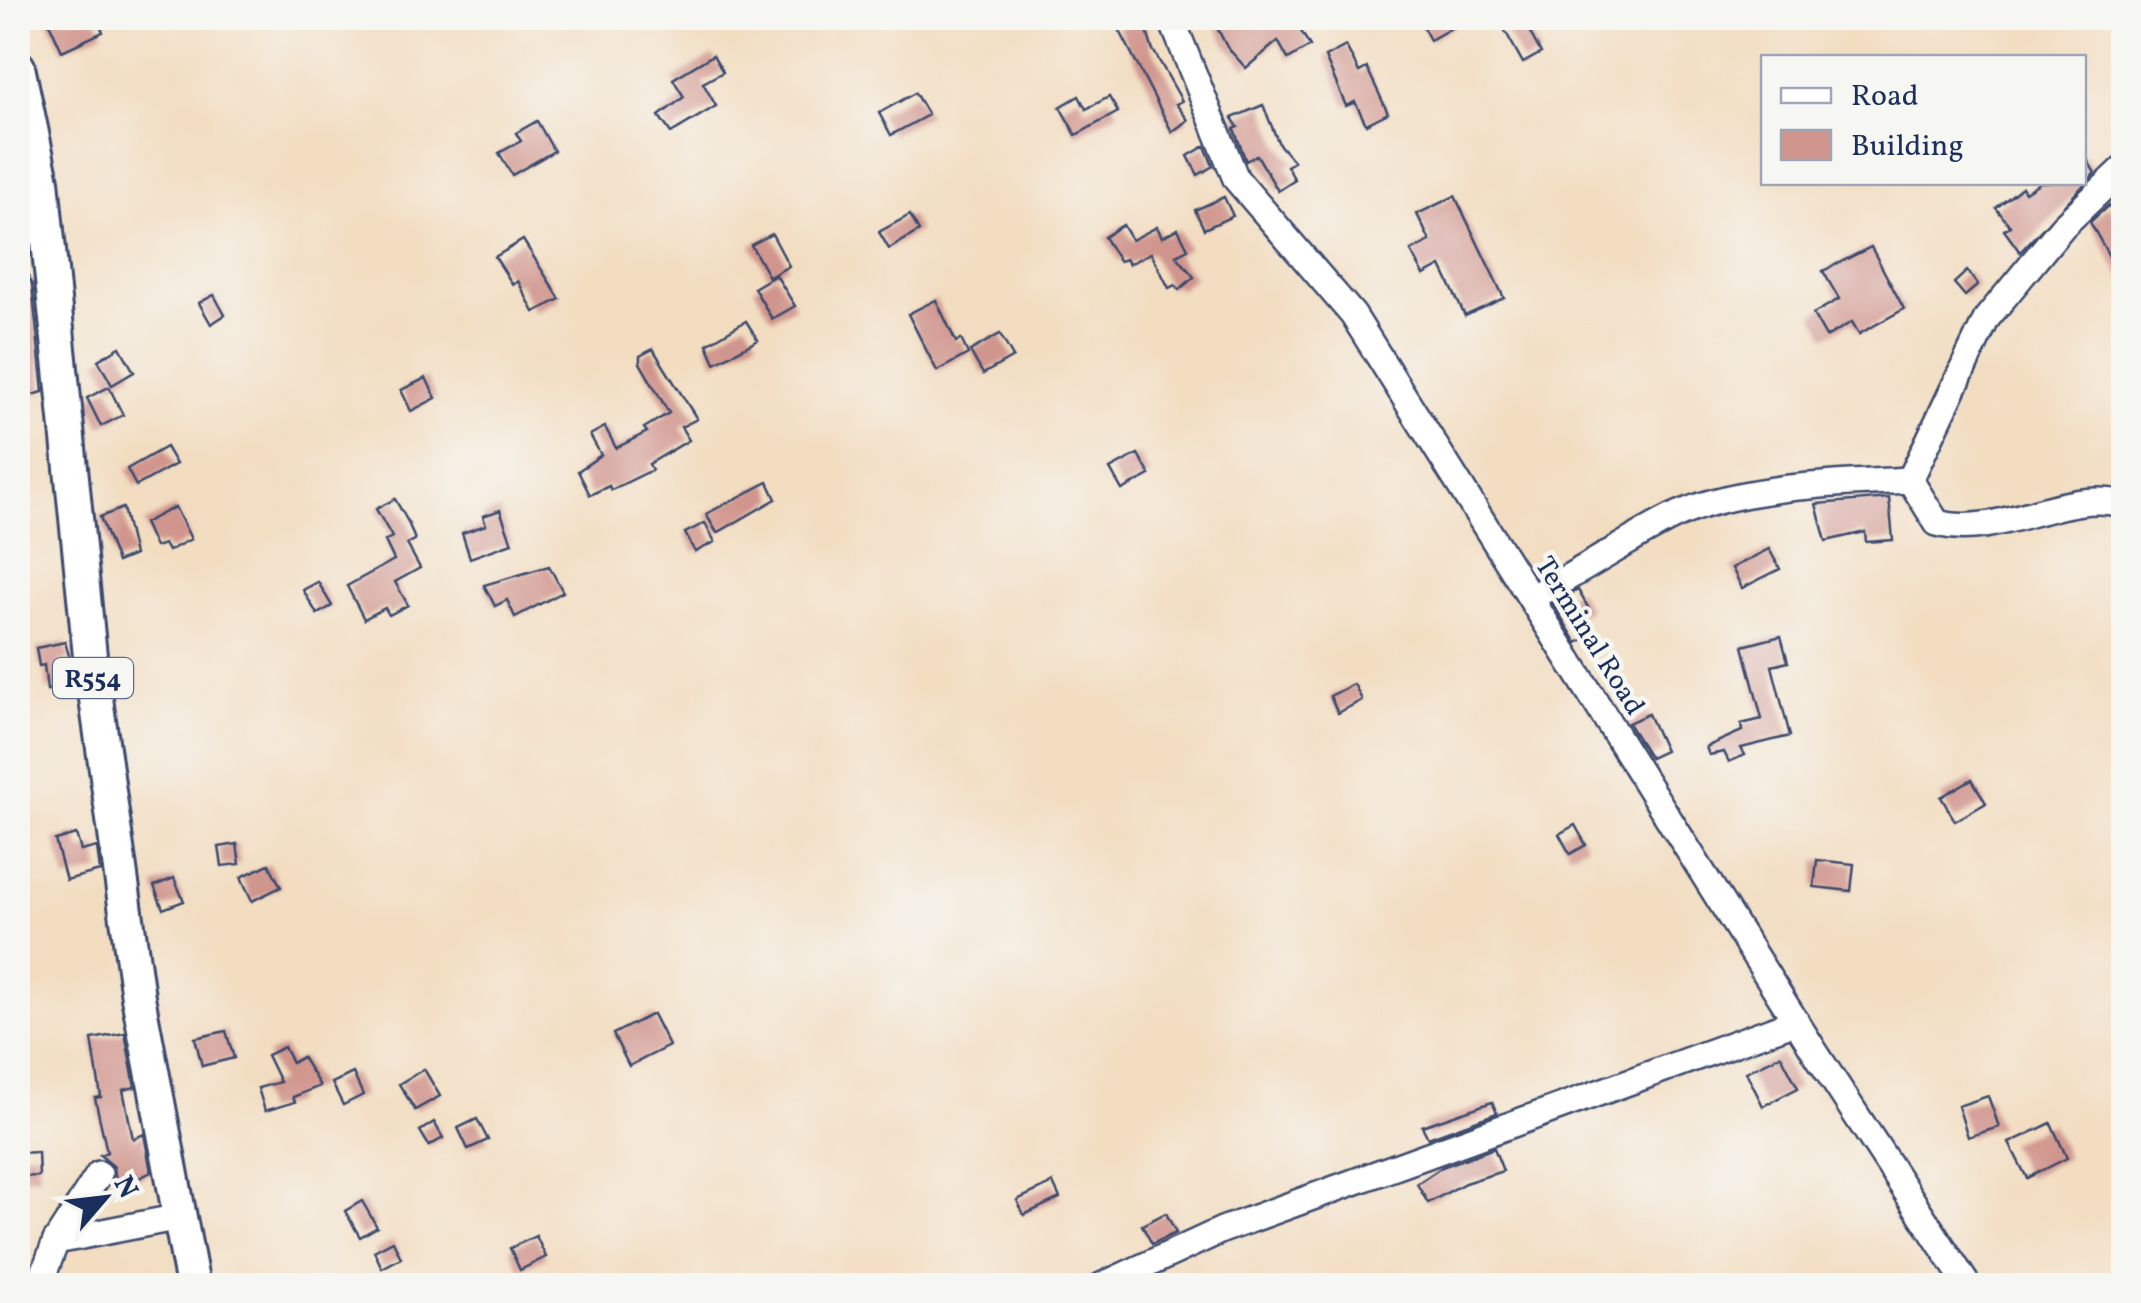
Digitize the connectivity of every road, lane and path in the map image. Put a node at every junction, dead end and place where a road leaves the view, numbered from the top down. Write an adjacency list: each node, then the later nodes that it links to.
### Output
1 (1171, 18): 7 (street, Terminal Road)
2 (18, 67): 4 (main road, R554)
3 (2124, 168): 5 (street)
4 (30, 192): 10 (main road, R554)
5 (1910, 480): 6 (street); 7 (street)
6 (2124, 504)
7 (1532, 597): 8 (street, Terminal Road)
8 (1796, 1020): 14 (street); 15 (street, Terminal Road)
9 (99, 1174): 11 (street)
10 (180, 1216): 11 (street); 13 (main road, R554)
11 (56, 1240): 12 (street)
12 (39, 1286)
13 (193, 1286)
14 (1101, 1286)
15 (1968, 1286)

